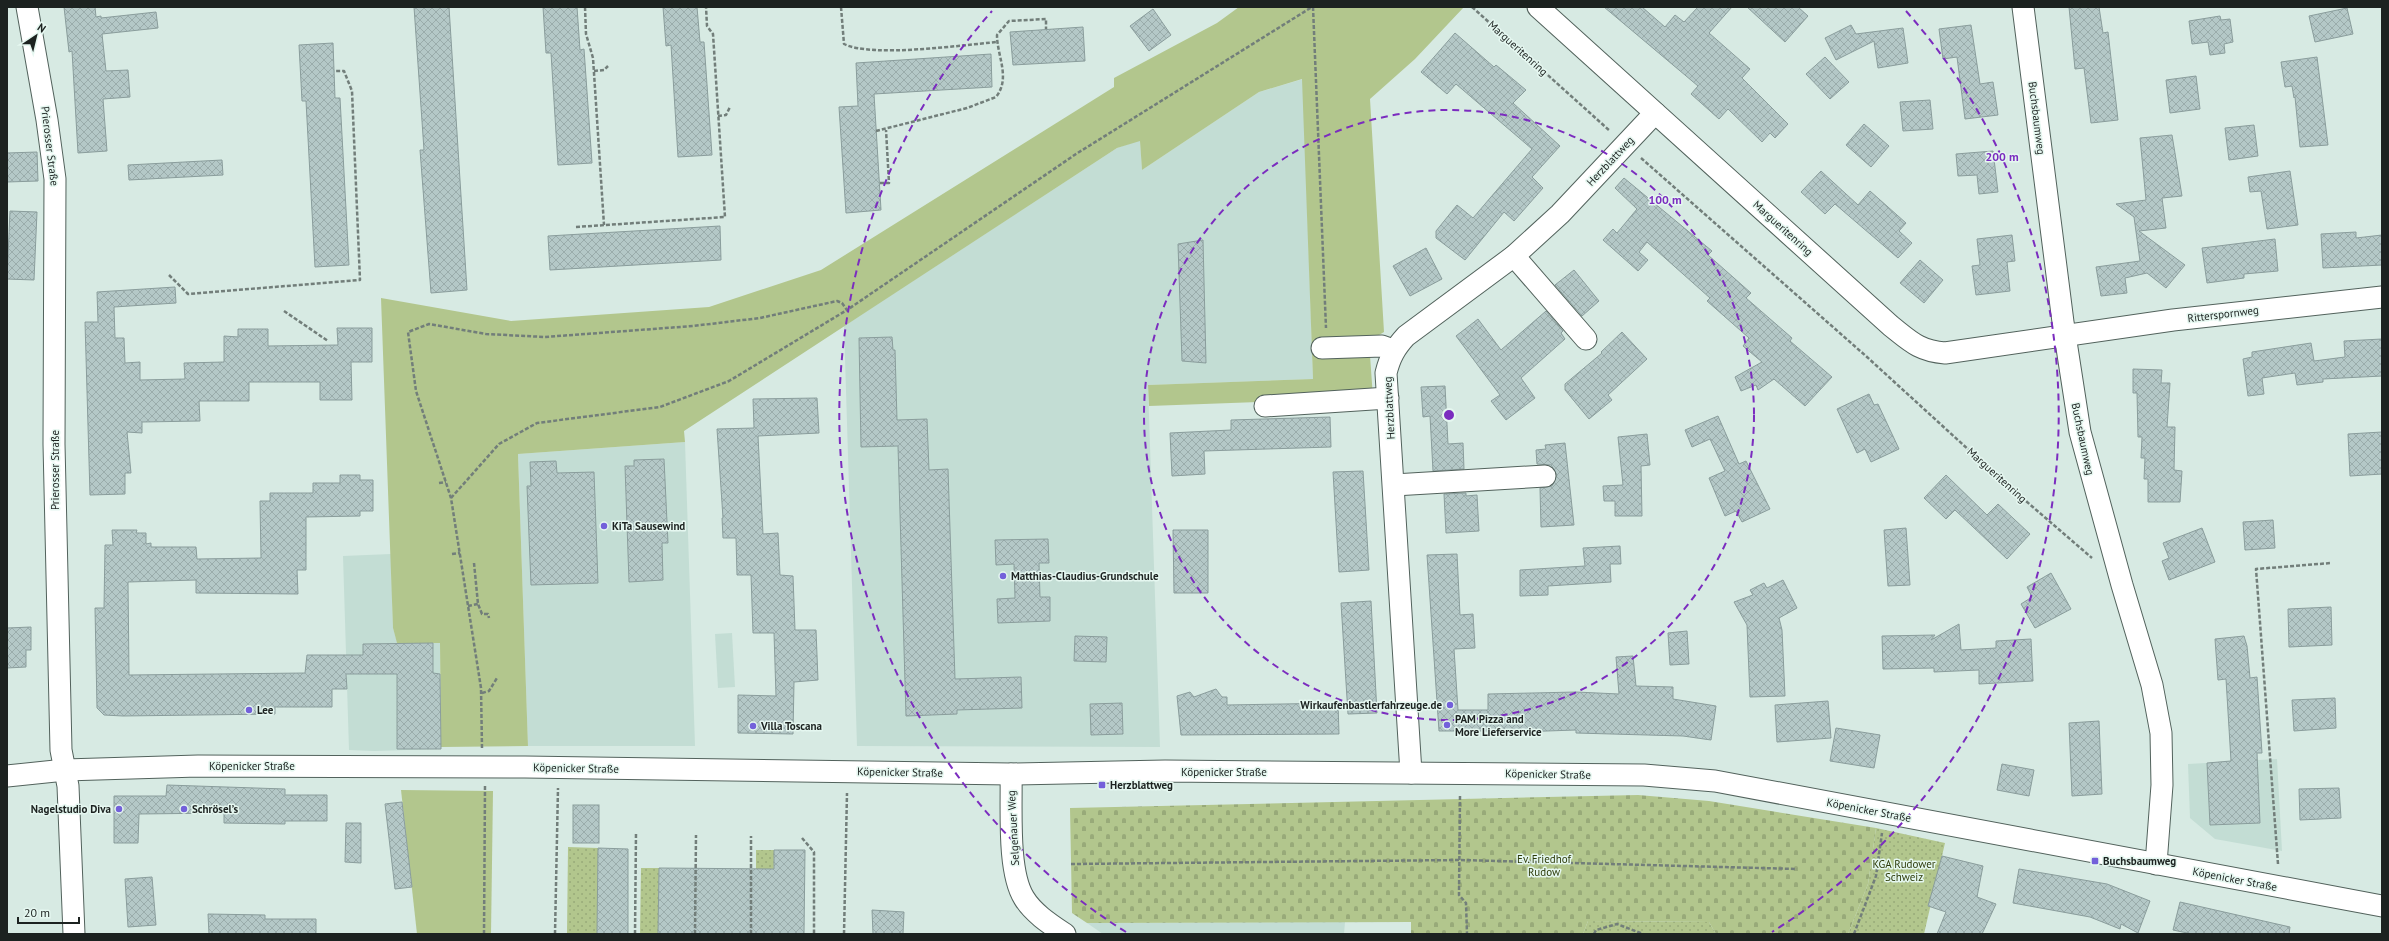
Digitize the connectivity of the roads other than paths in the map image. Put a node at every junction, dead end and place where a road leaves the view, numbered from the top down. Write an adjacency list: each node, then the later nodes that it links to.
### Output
1 (27, 7): 15 (street, Prierosser Straße)
2 (1538, 7): 4 (street, Margueritenring)
3 (2023, 7): 7 (street, Buchsbaumweg)
4 (1655, 113): 5 (street, Herzblattweg); 7 (street, Margueritenring)
5 (1514, 256): 8 (street); 10 (street, Herzblattweg)
6 (2382, 297): 7 (street, Ritterspornweg)
7 (2066, 337): 19 (street, Buchsbaumweg)
8 (1586, 339)
9 (1324, 348): 10 (street)
10 (1393, 350): 11 (street, Herzblattweg)
11 (1388, 398): 12 (street); 14 (street, Herzblattweg)
12 (1265, 406)
13 (1545, 476): 14 (street)
14 (1394, 486): 16 (street, Herzblattweg)
15 (65, 770): 17 (street, Köpenicker Straße); 18 (street, Köpenicker Straße); 21 (street, Prierosser Straße)
16 (1411, 773): 17 (street, Köpenicker Straße); 19 (street, Köpenicker Straße)
17 (1011, 774): 22 (street, Selgenauer Weg)
18 (7, 776)
19 (2156, 864): 20 (street, Köpenicker Straße)
20 (2382, 906)
21 (74, 934)
22 (1065, 934)

